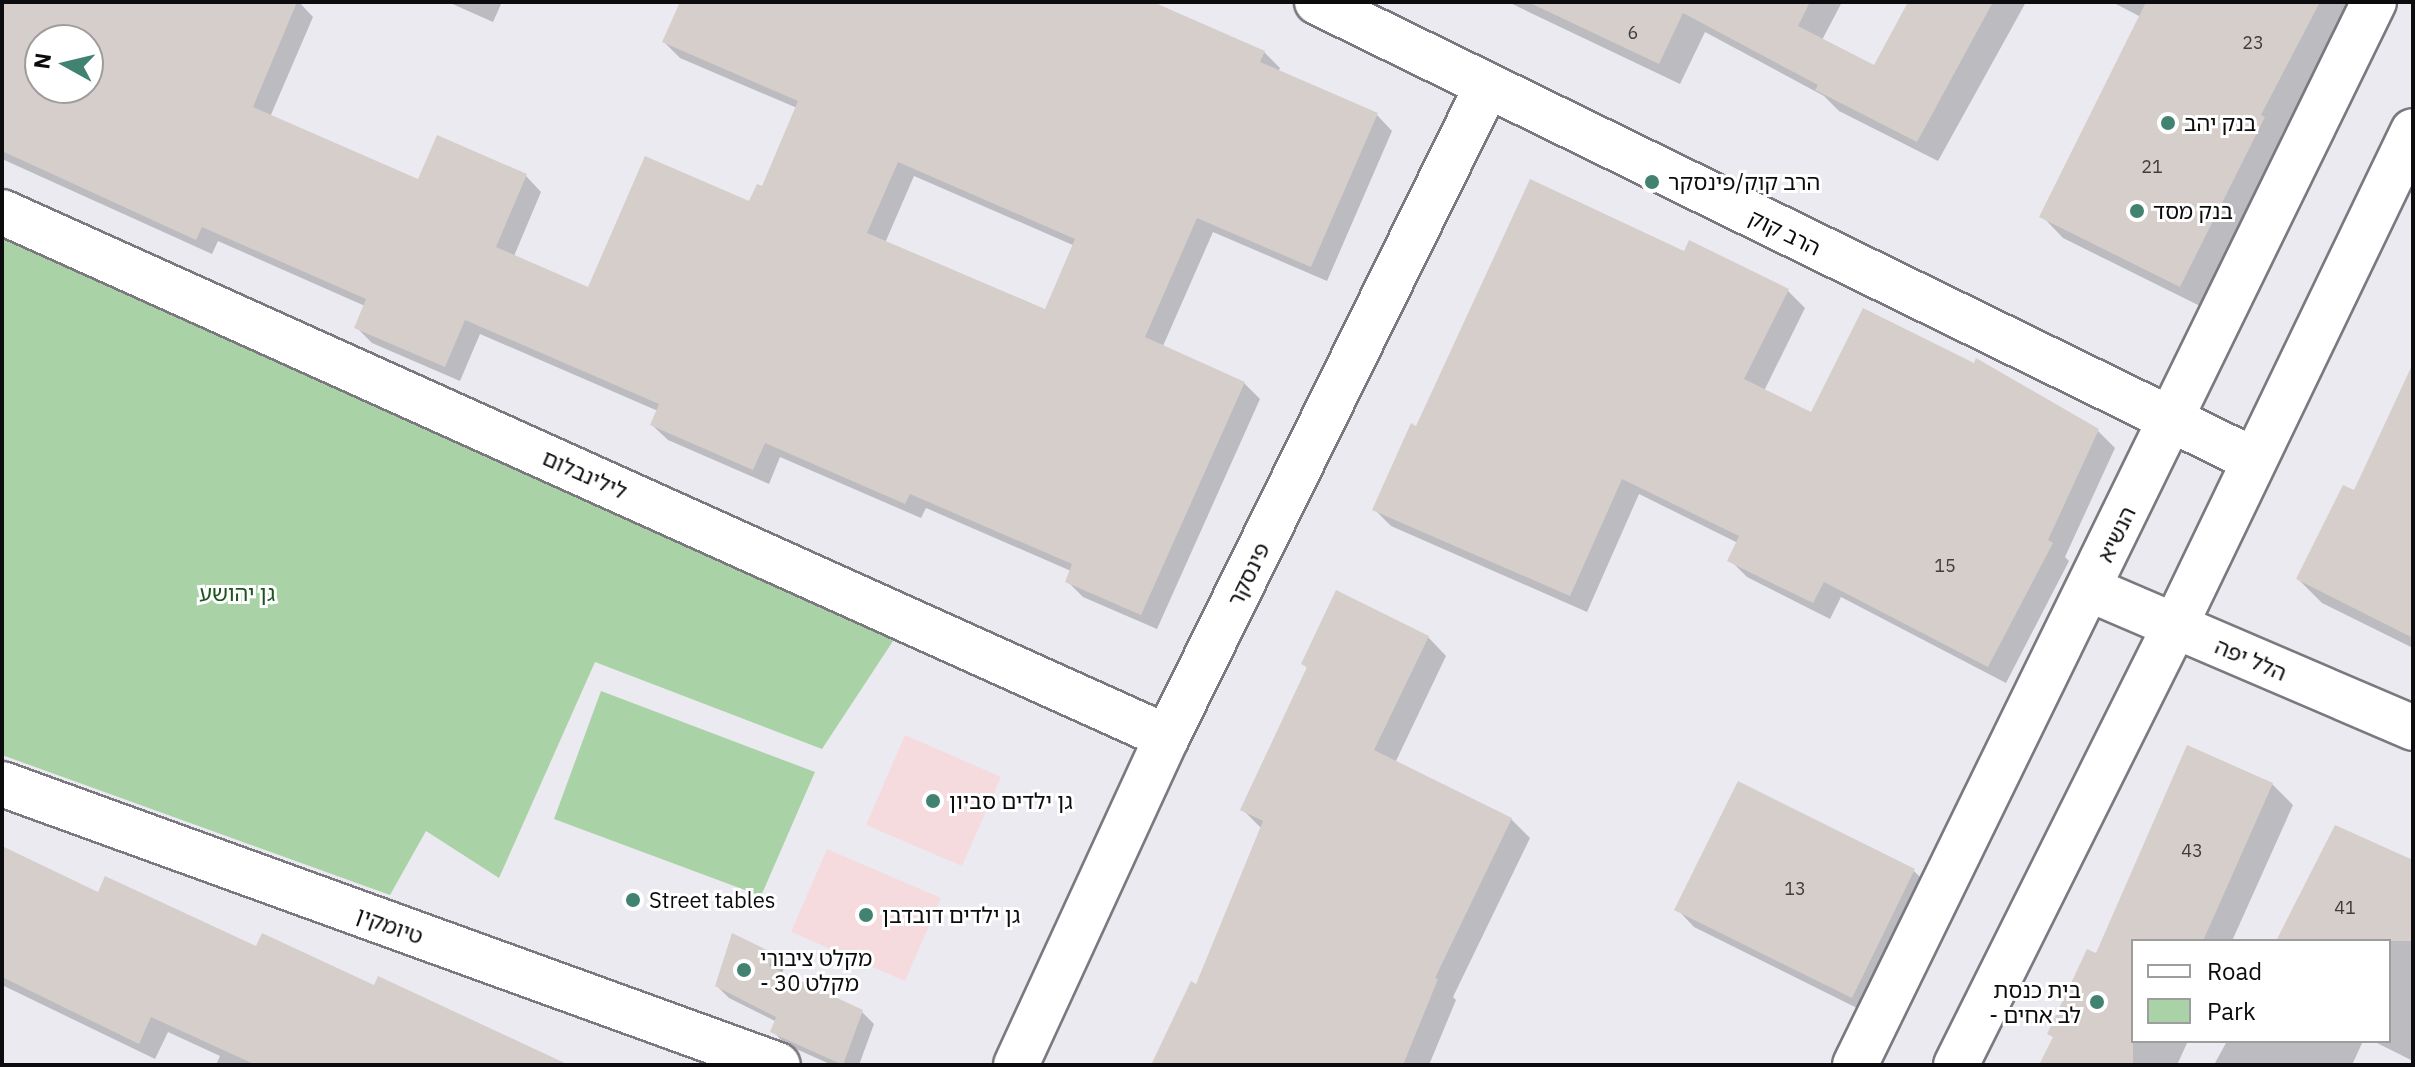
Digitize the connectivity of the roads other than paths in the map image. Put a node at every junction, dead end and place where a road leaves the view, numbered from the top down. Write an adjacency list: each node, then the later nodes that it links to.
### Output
1 (2374, 2): 6 (street, הנשיא)
2 (1342, 7): 3 (street, הרב קוק)
3 (1487, 86): 6 (street, הרב קוק); 11 (street, פינסקר)
4 (2413, 131): 7 (street)
5 (2, 212): 11 (street, לילינבלום)
6 (2172, 421): 7 (street, הרב קוק); 8 (street, הנשיא)
7 (2254, 460): 9 (street)
8 (2089, 589): 9 (street, הלל יפה); 15 (street, הנשיא)
9 (2175, 626): 10 (street, הלל יפה); 16 (street)
10 (2413, 728)
11 (1167, 737): 14 (street, פינסקר)
12 (2, 784): 13 (street, טיומקין)
13 (778, 1065)
14 (1016, 1065)
15 (1855, 1065)
16 (1956, 1065)

